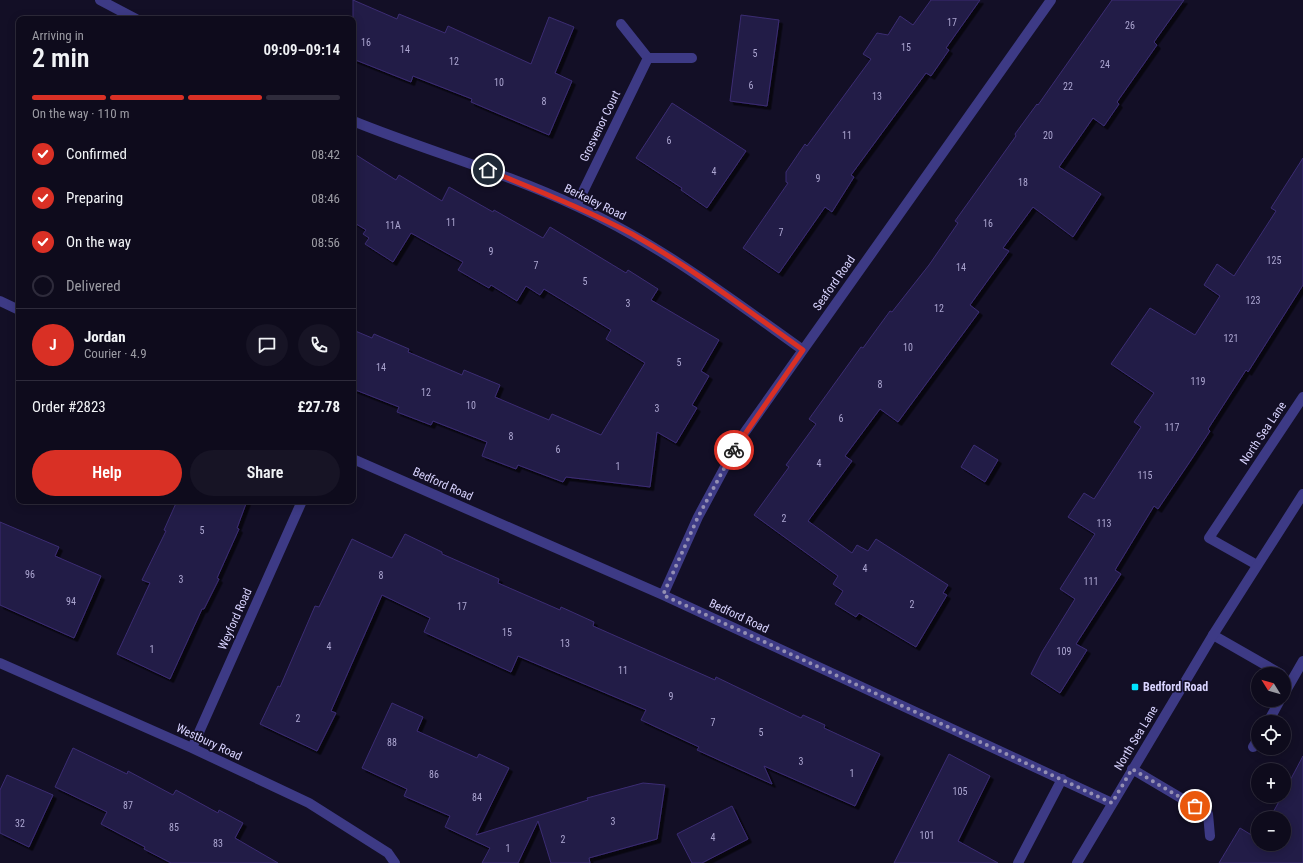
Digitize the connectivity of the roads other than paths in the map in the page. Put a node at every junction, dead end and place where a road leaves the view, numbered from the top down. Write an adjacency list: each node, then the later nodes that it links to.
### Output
1 (100, 0): 3 (street)
2 (1051, 0): 11 (street, Seaford Road)
3 (130, 16)
4 (621, 24): 5 (street)
5 (648, 58): 6 (street); 8 (street, Grosvenor Court)
6 (692, 58)
7 (356, 122): 8 (street, Berkeley Road)
8 (576, 206): 11 (street, Berkeley Road)
9 (0, 302): 10 (street)
10 (16, 309)
11 (803, 350): 17 (street, Seaford Road)
12 (1303, 397): 16 (street, North Sea Lane)
13 (356, 460): 17 (street, Bedford Road)
14 (1303, 494): 16 (street, North Sea Lane)
15 (301, 504): 23 (street, Weyford Road)
16 (1257, 565): 18 (street, North Sea Lane)
17 (663, 595): 25 (street, Bedford Road)
18 (1213, 635): 21 (street); 24 (street, North Sea Lane)
19 (1303, 661): 22 (street)
20 (0, 663): 23 (street, Westbury Road)
21 (1269, 667)
22 (1291, 675)
23 (192, 748): 28 (street, Westbury Road)
24 (1132, 769): 26 (street, North Sea Lane); 27 (street)
25 (1062, 779): 26 (street, Bedford Road); 29 (street)
26 (1112, 803): 30 (street, North Sea Lane)
27 (1210, 836)
28 (396, 863)
29 (1018, 863)
30 (1077, 863)

